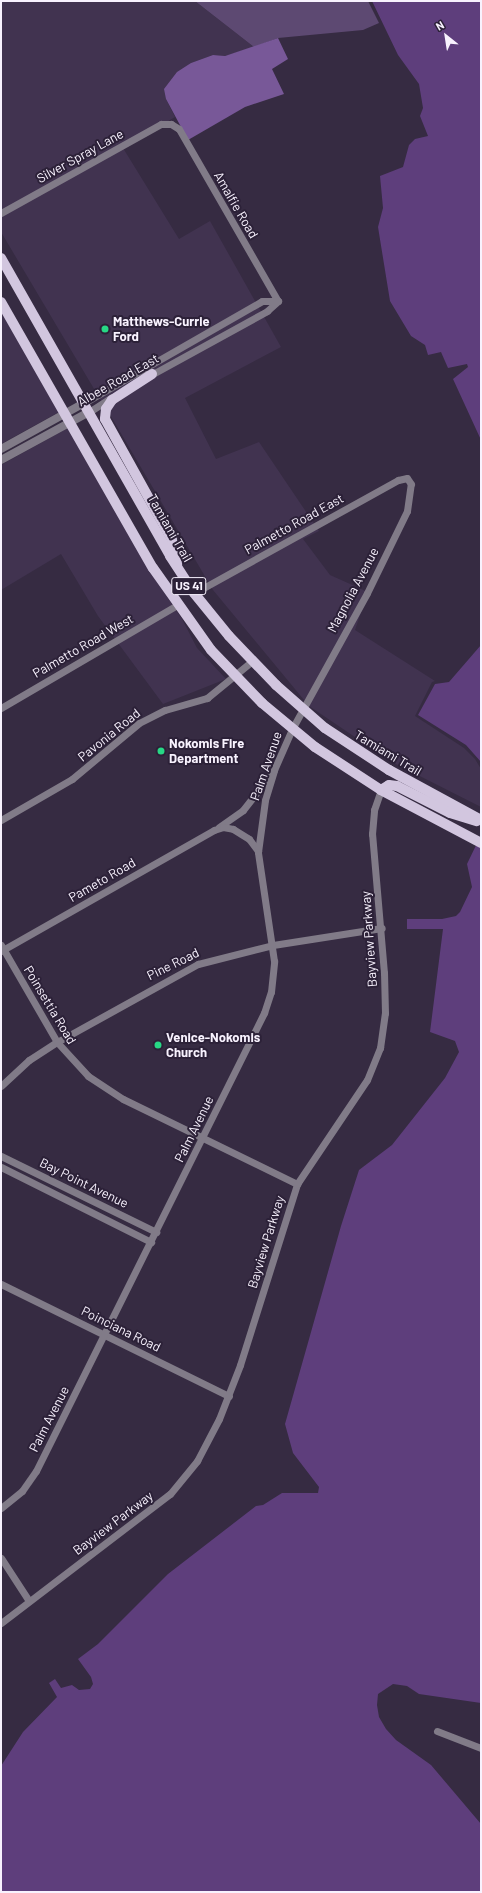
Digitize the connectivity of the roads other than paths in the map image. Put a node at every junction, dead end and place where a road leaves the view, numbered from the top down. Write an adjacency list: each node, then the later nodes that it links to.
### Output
1 (171, 124): 2 (street, Silver Spray Lane); 4 (street, Amalfie Road)
2 (1, 213)
3 (1, 258): 7 (main road, Tamiami Trail / US 41)
4 (278, 301): 6 (street, Albee Road East); 7 (street, Albee Road East)
5 (1, 302): 8 (main road, US 41)
6 (152, 374): 7 (street, Albee Road East); 12 (main road)
7 (86, 407): 8 (street, Albee Road East); 12 (main road, Tamiami Trail / US 41)
8 (67, 418): 9 (street); 10 (street); 14 (main road, US 41)
9 (1, 449)
10 (1, 460)
11 (407, 478): 13 (street, Palmetto Road East); 18 (street, Magnolia Avenue)
12 (179, 570): 13 (main road, Tamiami Trail / US 41)
13 (194, 593): 15 (main road, Tamiami Trail / US 41)
14 (177, 605): 16 (main road, US 41); 17 (street, Palmetto Road West)
15 (252, 661): 16 (street, Pavonia Road); 18 (main road, Tamiami Trail / US 41)
16 (236, 677): 19 (main road, US 41); 22 (street, Pavonia Road)
17 (1, 708)
18 (302, 710): 19 (street, Magnolia Avenue); 23 (main road, Tamiami Trail / US 41)
19 (292, 729): 20 (street, Palm Avenue); 21 (main road, US 41)
20 (274, 770): 24 (street, Pameto Road); 26 (street, Palm Avenue)
21 (381, 790): 23 (main road); 25 (main road, US 41); 27 (street, Bayview Parkway)
22 (1, 820)
23 (481, 821)
24 (214, 830): 26 (street, Pameto Road); 29 (street, Pameto Road)
25 (478, 842)
26 (258, 852): 28 (street, Palm Avenue)
27 (382, 928): 28 (street, Pine Road); 35 (street, Bayview Parkway)
28 (273, 946): 30 (street, Pine Road); 32 (street, Palm Avenue)
29 (2, 948): 30 (street, Poinsettia Road)
30 (56, 1042): 31 (street, Pine Road); 32 (street, Poinsettia Road)
31 (1, 1086)
32 (203, 1139): 35 (street, Poinsettia Road); 36 (street, Palm Avenue)
33 (1, 1156): 36 (street, Bay Point Avenue)
34 (1, 1167): 37 (street, Bay Point Avenue)
35 (296, 1184): 40 (street, Bayview Parkway)
36 (156, 1232): 37 (street, Palm Avenue)
37 (151, 1242): 39 (street, Palm Avenue)
38 (1, 1284): 39 (street, Poinciana Road)
39 (105, 1334): 40 (street, Poinciana Road); 41 (street, Palm Avenue)
40 (229, 1396): 43 (street, Bayview Parkway)
41 (1, 1508)
42 (1, 1558): 43 (street)
43 (29, 1601): 44 (street, Bayview Parkway)
44 (1, 1623)
45 (436, 1731): 46 (street)
46 (481, 1748)

